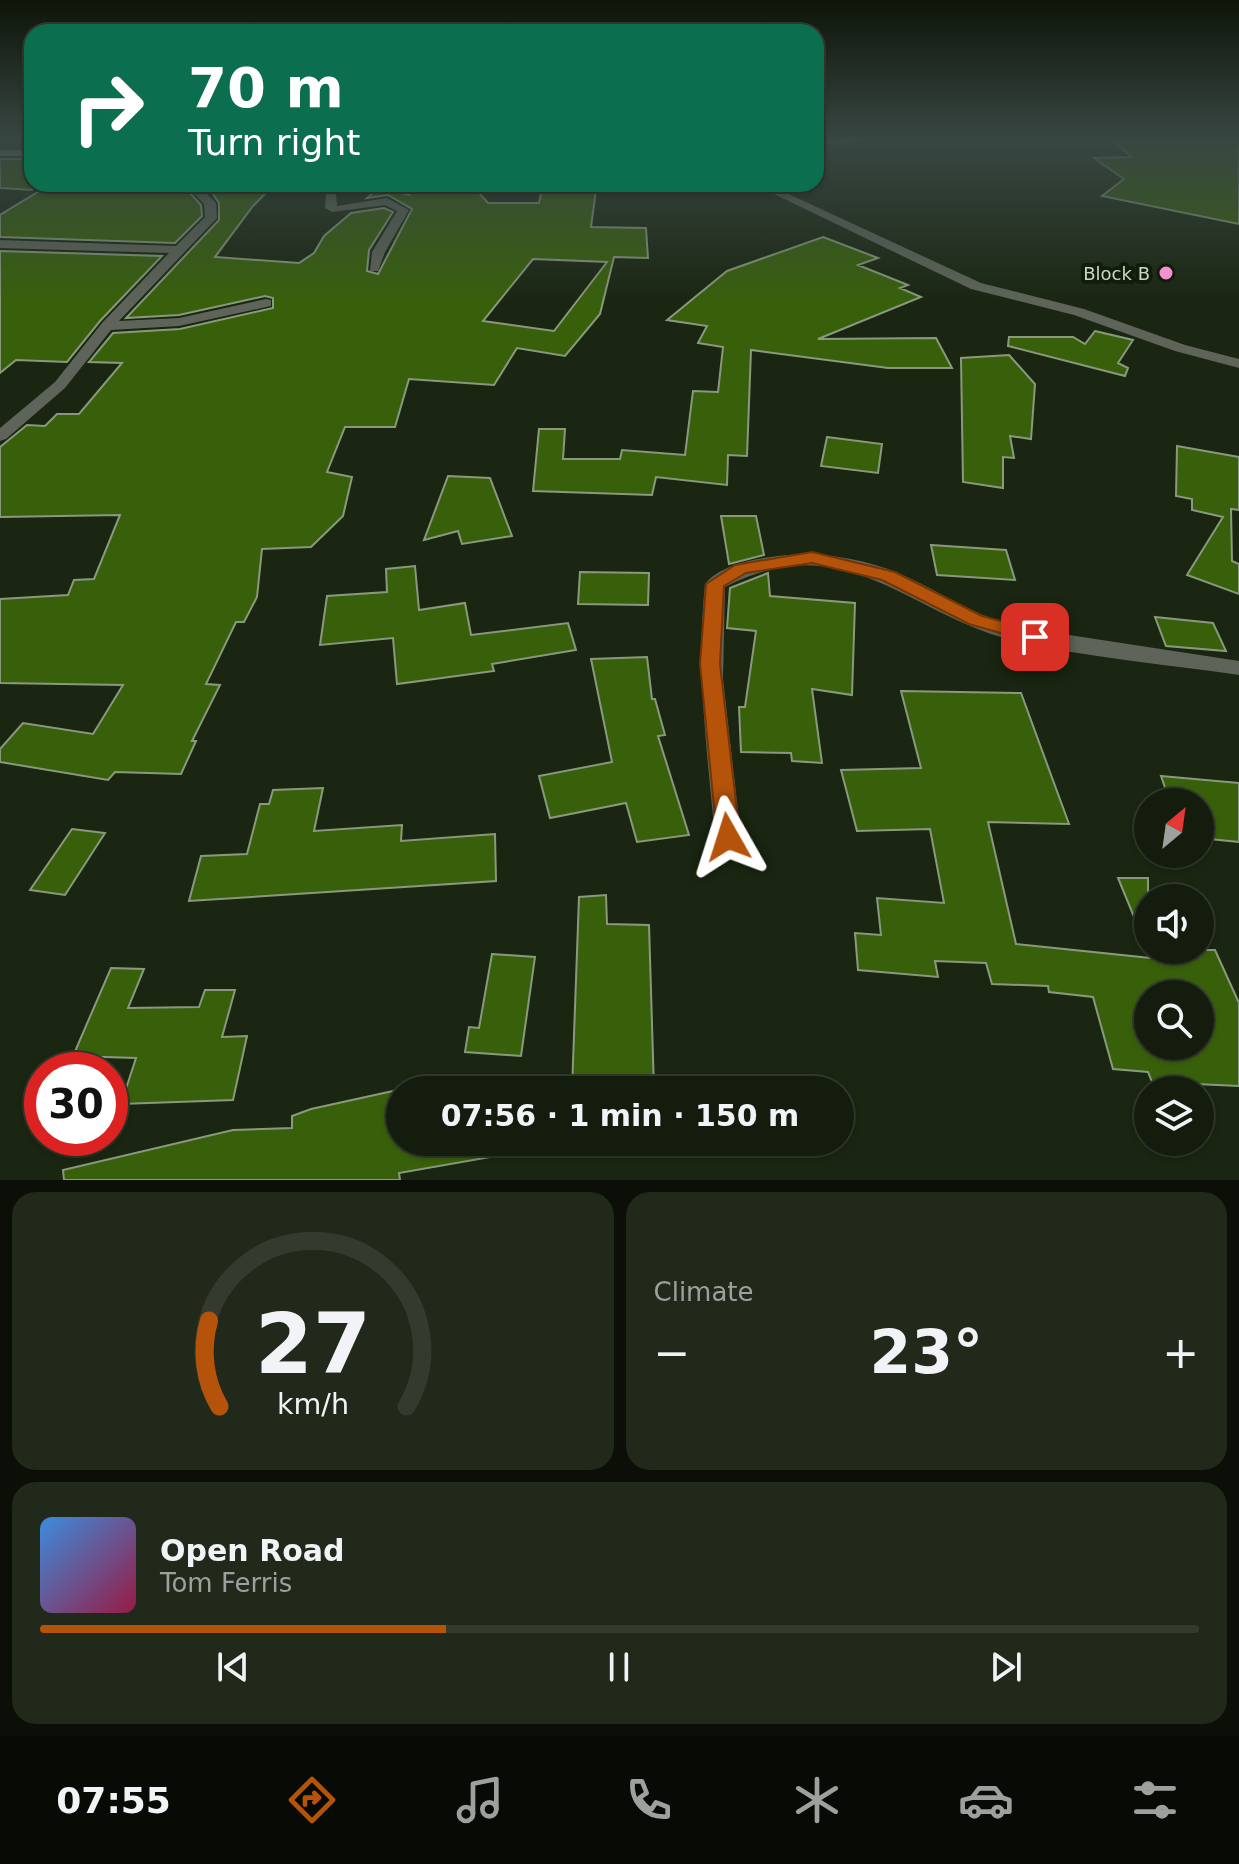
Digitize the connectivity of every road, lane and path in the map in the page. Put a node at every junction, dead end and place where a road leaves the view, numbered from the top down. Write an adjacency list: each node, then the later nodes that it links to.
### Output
1 (200, 194): 5 (street)
2 (331, 194): 6 (street)
3 (780, 194): 9 (street)
4 (0, 244): 5 (street)
5 (179, 250): 8 (street)
6 (374, 268)
7 (266, 303): 8 (street)
8 (107, 326): 10 (street)
9 (1239, 364)
10 (0, 436)
11 (1239, 668): 12 (street)
12 (728, 837)

